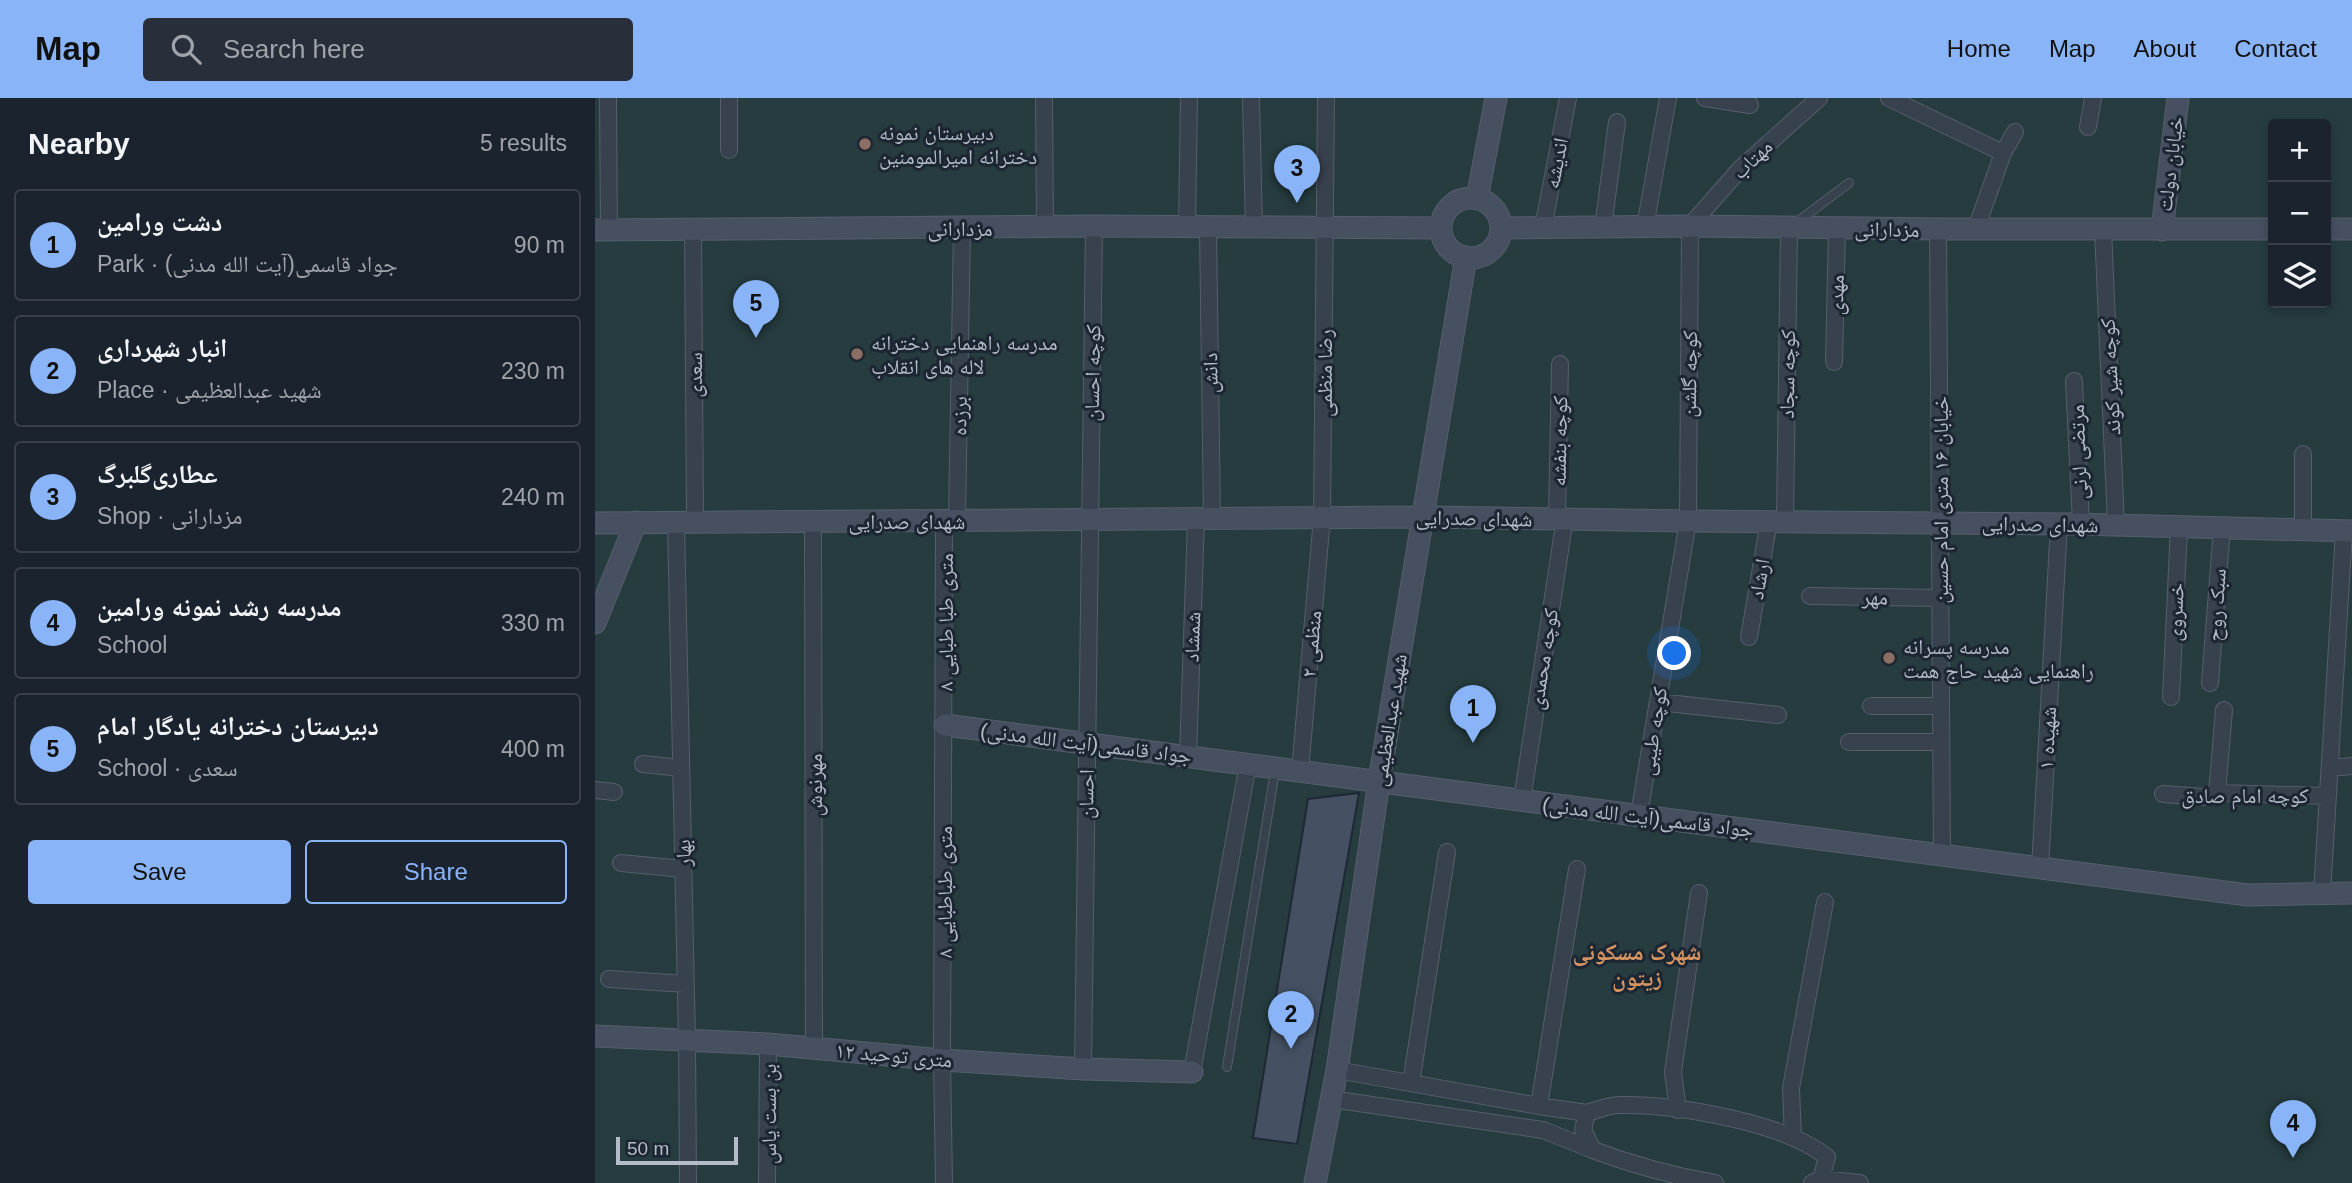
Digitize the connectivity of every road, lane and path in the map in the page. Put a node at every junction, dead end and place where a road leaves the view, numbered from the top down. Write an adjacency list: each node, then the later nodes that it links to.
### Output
1 (608, 98): 43 (street)
2 (729, 98): 19 (street)
3 (1044, 98): 28 (street)
4 (1189, 98): 29 (street, دانش)
5 (1251, 98): 30 (street)
6 (1326, 98): 31 (street, رضا منظمی)
7 (1496, 98): 22 (street)
8 (1568, 98): 34 (street, اندیشه)
9 (1668, 98): 25 (street)
10 (1705, 98): 15 (street)
11 (1819, 98): 24 (street, مهتاب)
12 (1889, 98): 20 (street)
13 (2093, 98): 17 (street)
14 (2178, 98): 45 (street, خیابان دولت)
15 (1750, 105)
16 (1617, 122): 35 (street)
17 (2088, 127)
18 (2015, 132): 20 (street)
19 (729, 150)
20 (2003, 153): 39 (street)
21 (1849, 183): 36 (lane)
22 (1477, 199): 32 (street); 33 (street)
23 (1094, 226): 28 (street, مزدارانی); 29 (street, مزدارانی); 55 (street, کوچه احسان)
24 (1690, 226): 25 (street, مزدارانی); 36 (street, مزدارانی); 58 (street, کوچه گلشن)
25 (1645, 227): 35 (street, مزدارانی)
26 (693, 228): 27 (street, مزدارانی); 43 (street, مزدارانی); 60 (street, سعدی)
27 (962, 228): 28 (street, مزدارانی); 56 (street, برزده)
28 (1045, 228)
29 (1198, 228): 30 (street, مزدارانی); 53 (street, دانش)
30 (1254, 228): 31 (street, مزدارانی)
31 (1325, 228): 32 (street, مزدارانی); 51 (street, رضا منظمی)
32 (1441, 228): 46 (street)
33 (1501, 228): 34 (street, مزدارانی); 46 (street)
34 (1543, 228): 35 (street, مزدارانی)
35 (1603, 228)
36 (1789, 228): 37 (street, مزدارانی); 59 (street, کوچه سجاد)
37 (1837, 228): 38 (street, مزدارانی); 47 (street, مهدی)
38 (1938, 229): 39 (street, مزدارانی); 63 (street, خیابان ۱۶ متری امام حسین)
39 (1976, 229): 44 (street, مزدارانی)
40 (2268, 229): 45 (street, مزدارانی)
41 (2331, 229): 42 (street)
42 (2352, 229)
43 (602, 230)
44 (2103, 230): 45 (street, مزدارانی); 65 (street, کوچه شیر کوند)
45 (2162, 230)
46 (1466, 257): 52 (street, شهید عبدالعظیمی)
47 (1834, 362)
48 (1560, 364): 54 (street, کوچه بنفشه)
49 (2074, 381): 64 (street, مرتضی لرنی)
50 (2303, 454): 68 (street)
51 (1322, 517): 52 (street, شهدای صدرایی); 53 (street, شهدای صدرایی); 92 (street, منظمی ۲)
52 (1423, 517): 54 (street, شهدای صدرایی); 93 (street, شهید عبدالعظیمی)
53 (1204, 518): 55 (street, شهدای صدرایی); 85 (street, شمشاد)
54 (1561, 518): 58 (street, شهدای صدرایی); 99 (street, کوچه محمدی)
55 (1089, 519): 56 (street, شهدای صدرایی); 84 (street, احسان)
56 (951, 520): 57 (street, شهدای صدرایی); 81 (street, ۸ متری طبا طبایی)
57 (813, 521): 60 (street, شهدای صدرایی); 116 (street, مهرنوش)
58 (1688, 521): 59 (street, شهدای صدرایی); 76 (street, کوچه طیبی)
59 (1777, 521): 63 (street, شهدای صدرایی); 73 (street, ارشاد)
60 (685, 522): 62 (street, شهدای صدرایی); 89 (street, بهار)
61 (595, 523): 62 (street, شهدای صدرایی)
62 (636, 523): 72 (street)
63 (1940, 523): 64 (street, شهدای صدرایی); 71 (street, خیابان ۱۶ متری امام حسین)
64 (2070, 524): 65 (street, شهدای صدرایی); 104 (street, شهیده ۱)
65 (2116, 525): 66 (street, شهدای صدرایی)
66 (2179, 527): 67 (street, شهدای صدرایی); 75 (street, خسروی)
67 (2223, 527): 68 (street, شهدای صدرایی); 74 (street, سبک روح)
68 (2304, 530): 69 (street, شهدای صدرایی)
69 (2348, 531): 91 (street)
70 (1810, 596): 71 (street, مهر)
71 (1941, 598): 78 (street, خیابان ۱۶ متری امام حسین)
72 (595, 623)
73 (1749, 636)
74 (2210, 682)
75 (2171, 697)
76 (1658, 702): 80 (street); 100 (street, کوچه طیبی)
77 (1871, 706): 78 (street)
78 (1941, 706): 83 (street, خیابان ۱۶ متری امام حسین)
79 (2224, 710): 96 (street)
80 (1778, 715)
81 (945, 724): 84 (street, جواد قاسمی(آیت الله مدنی)); 117 (street, ۸ متری طباطبایی)
82 (1849, 742): 83 (street)
83 (1941, 742): 102 (street, خیابان ۱۶ متری امام حسین)
84 (1087, 743): 85 (street, جواد قاسمی(آیت الله مدنی)); 119 (street, احسان)
85 (1188, 756): 87 (street, جواد قاسمی(آیت الله مدنی))
86 (643, 764): 89 (street)
87 (1248, 764): 90 (street, جواد قاسمی(آیت الله مدنی)); 121 (street)
88 (2352, 766): 91 (street)
89 (681, 768): 105 (street, بهار)
90 (1276, 768): 92 (street, جواد قاسمی(آیت الله مدنی)); 118 (lane)
91 (2329, 768): 98 (street)
92 (1300, 771): 93 (street, جواد قاسمی(آیت الله مدنی))
93 (1379, 781): 99 (street, جواد قاسمی(آیت الله مدنی)); 120 (street, شهید عبدالعظیمی)
94 (595, 790): 95 (street)
95 (614, 792)
96 (2217, 793): 97 (street, کوچه امام صادق); 98 (street, کوچه امام صادق)
97 (2163, 794)
98 (2328, 796): 108 (street)
99 (1522, 800): 100 (street, جواد قاسمی(آیت الله مدنی))
100 (1639, 816): 102 (street, جواد قاسمی(آیت الله مدنی))
101 (1447, 852): 122 (street)
102 (1942, 855): 104 (street, جواد قاسمی(آیت الله مدنی))
103 (621, 863): 105 (street)
104 (2040, 868): 108 (street, جواد قاسمی(آیت الله مدنی))
105 (683, 869): 112 (street, بهار)
106 (1577, 869): 124 (street)
107 (1699, 893): 125 (street)
108 (2322, 893): 109 (street, جواد قاسمی(آیت الله مدنی))
109 (2352, 893)
110 (1825, 902): 127 (street)
111 (609, 979): 112 (street)
112 (686, 984): 114 (street, بهار)
113 (595, 1037): 114 (street, ۱۲ متری توحید)
114 (687, 1041): 115 (street, ۱۲ متری توحید); 130 (street, بهار)
115 (768, 1044): 116 (street, ۱۲ متری توحید); 131 (street, بن بست یاس)
116 (814, 1048): 117 (street, ۱۲ متری توحید)
117 (942, 1060): 119 (street, ۱۲ متری توحید); 132 (street, ۸ متری طباطبایی)
118 (1227, 1068)
119 (1083, 1069): 121 (street, ۱۲ متری توحید)
120 (1337, 1070): 122 (street); 123 (street, شهید عبدالعظیمی)
121 (1192, 1072)
122 (1411, 1083): 124 (street)
123 (1331, 1099): 128 (street); 133 (street, شهید عبدالعظیمی)
124 (1539, 1106): 126 (street)
125 (1678, 1110): 126 (street); 127 (street)
126 (1587, 1113): 128 (street)
127 (1793, 1137): 129 (street)
128 (1593, 1150): 134 (street)
129 (1817, 1181): 135 (street)
130 (688, 1183)
131 (767, 1183)
132 (944, 1183)
133 (1315, 1183)
134 (1715, 1183)
135 (1860, 1183)

